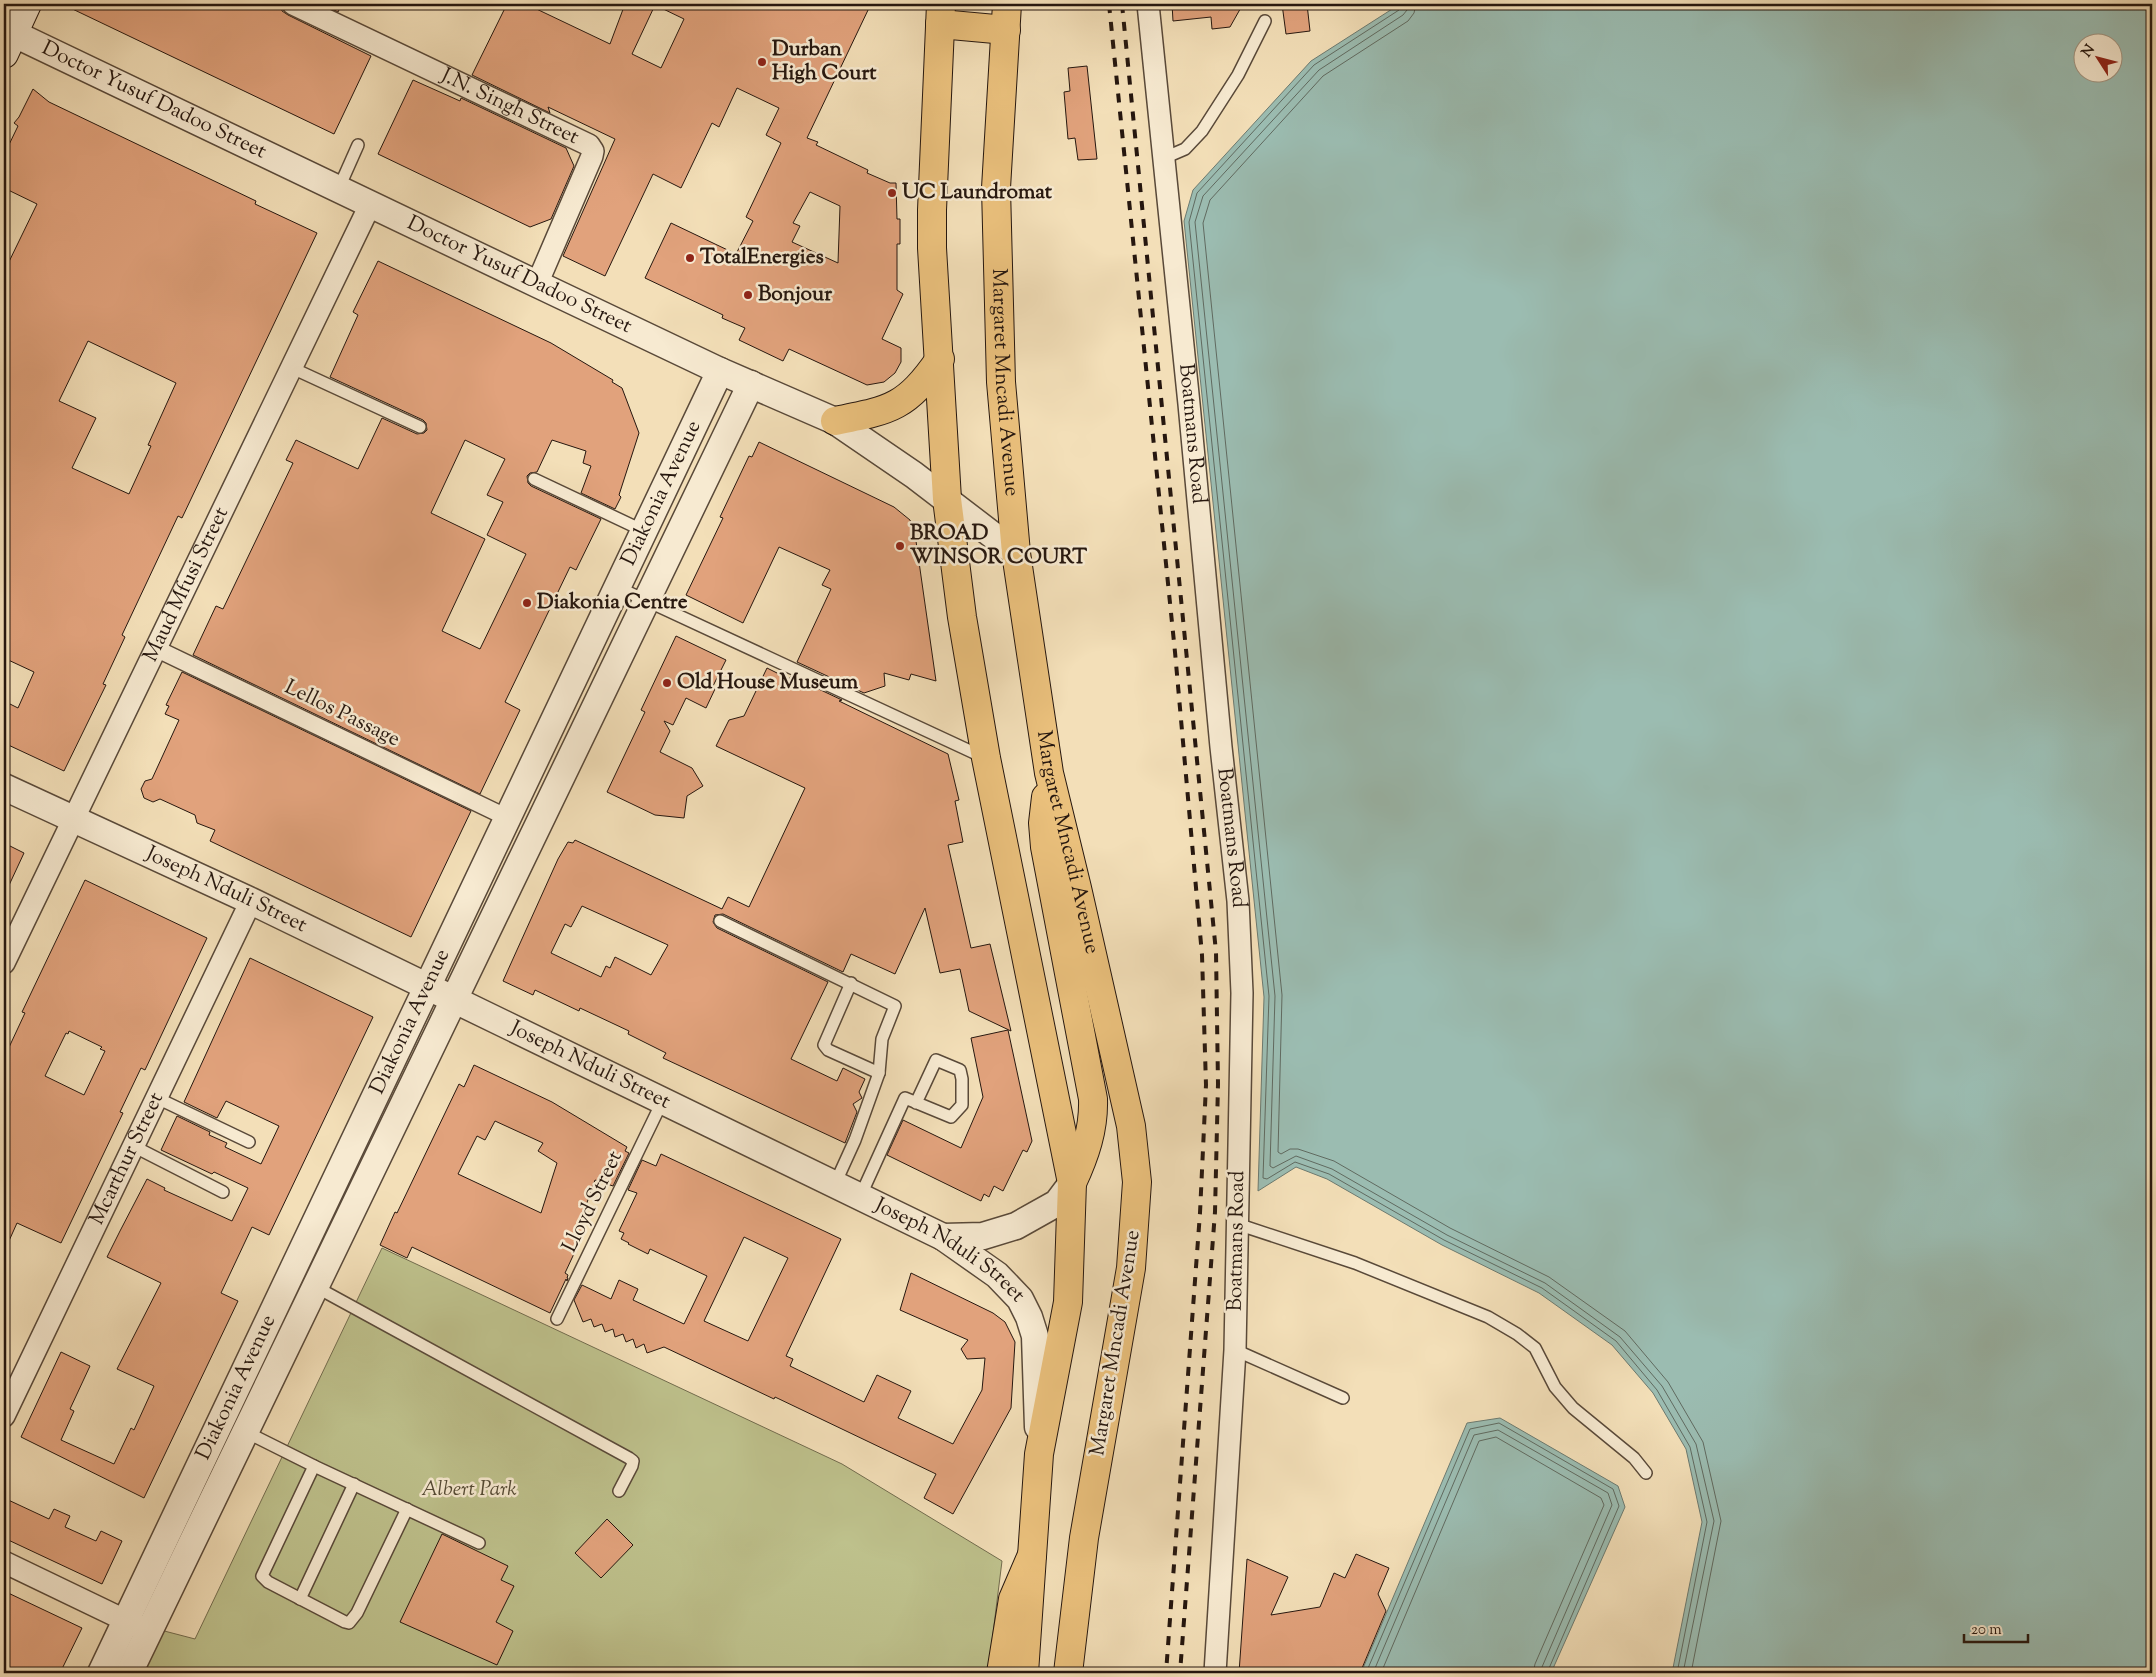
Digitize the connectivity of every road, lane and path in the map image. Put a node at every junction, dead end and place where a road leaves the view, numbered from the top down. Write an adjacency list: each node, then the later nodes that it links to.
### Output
1 (27, 4): 7 (main road)
2 (293, 4): 12 (street, J.N. Singh Street)
3 (1148, 4): 9 (street, Boatmans Road)
4 (940, 14): 5 (main road); 13 (main road)
5 (1007, 17): 23 (main road, Margaret Mncadi Avenue)
6 (1265, 21): 9 (lane)
7 (7, 39): 10 (street, Doctor Yusuf Dadoo Street)
8 (358, 145): 10 (lane)
9 (1164, 158): 52 (street, Boatmans Road)
10 (338, 190): 11 (street, Doctor Yusuf Dadoo Street)
11 (370, 205): 12 (street, Doctor Yusuf Dadoo Street); 14 (street, Maud Mfusi Street)
12 (537, 284): 15 (street, Doctor Yusuf Dadoo Street)
13 (940, 359): 17 (main road); 20 (main road)
14 (292, 368): 18 (lane); 26 (street, Maud Mfusi Street)
15 (720, 371): 16 (street, Doctor Yusuf Dadoo Street); 21 (street, Diakonia Avenue)
16 (751, 384): 17 (street, Doctor Yusuf Dadoo Street); 22 (street, Diakonia Avenue)
17 (835, 421): 20 (street, Doctor Yusuf Dadoo Street)
18 (420, 427)
19 (534, 479): 21 (lane)
20 (947, 499): 23 (street, Doctor Yusuf Dadoo Street); 27 (main road)
21 (644, 531): 22 (street); 24 (street, Diakonia Avenue)
22 (673, 545): 25 (street, Diakonia Avenue)
23 (1016, 553): 28 (main road, Margaret Mncadi Avenue)
24 (617, 587): 25 (lane); 29 (street, Diakonia Avenue)
25 (646, 601): 27 (lane); 31 (street, Diakonia Avenue)
26 (158, 649): 32 (street, Lellos Passage); 33 (street, Maud Mfusi Street)
27 (986, 758): 47 (main road)
28 (1049, 773): 47 (main road); 77 (main road, Margaret Mncadi Avenue)
29 (524, 785): 31 (street); 32 (street, Diakonia Avenue)
30 (4, 787): 33 (street, Joseph Nduli Street)
31 (551, 798): 39 (street, Diakonia Avenue)
32 (508, 818): 38 (street, Diakonia Avenue)
33 (74, 820): 34 (street, Joseph Nduli Street); 36 (street, Maud Mfusi Street)
34 (251, 901): 38 (street, Joseph Nduli Street); 41 (street, Mcarthur Street)
35 (720, 921): 37 (lane)
36 (4, 963)
37 (851, 984): 40 (lane); 40 (lane)
38 (428, 986): 39 (street, Joseph Nduli Street); 46 (street, Diakonia Avenue)
39 (454, 1000): 42 (street, Joseph Nduli Street); 49 (street, Diakonia Avenue)
40 (879, 1073): 48 (lane)
41 (156, 1098): 44 (lane); 45 (street, Mcarthur Street)
42 (663, 1100): 48 (street, Joseph Nduli Street); 57 (lane, Lloyd Street)
43 (916, 1103): 43 (lane); 51 (lane)
44 (249, 1142)
45 (133, 1146): 50 (lane); 60 (street, Mcarthur Street)
46 (338, 1177): 49 (street); 55 (street, Diakonia Avenue)
47 (1072, 1183): 53 (street); 62 (main road)
48 (835, 1184): 51 (street, Joseph Nduli Street)
49 (363, 1189): 54 (street, Diakonia Avenue)
50 (223, 1192)
51 (860, 1197): 53 (street, Joseph Nduli Street)
52 (1238, 1224): 58 (street, Boatmans Road); 64 (lane)
53 (943, 1237): 62 (street, Joseph Nduli Street)
54 (316, 1287): 56 (street, Diakonia Avenue); 66 (lane)
55 (280, 1298): 56 (street); 72 (street, Diakonia Avenue)
56 (304, 1311): 61 (street, Diakonia Avenue)
57 (557, 1319)
58 (1234, 1350): 59 (lane); 78 (street, Boatmans Road)
59 (1343, 1398)
60 (4, 1416)
61 (246, 1432): 63 (lane); 72 (street, Diakonia Avenue)
62 (1039, 1454): 69 (main road)
63 (314, 1466): 65 (lane); 71 (lane)
64 (1646, 1473)
65 (354, 1484): 67 (lane); 71 (lane)
66 (619, 1491)
67 (407, 1509): 68 (lane); 71 (lane)
68 (479, 1543)
69 (1032, 1555): 75 (main road); 76 (main road)
70 (4, 1562): 72 (street)
71 (300, 1599)
72 (138, 1626): 73 (street, Diakonia Avenue); 74 (street, Diakonia Avenue)
73 (101, 1673)
74 (129, 1673)
75 (1001, 1673)
76 (1024, 1673)
77 (1068, 1673)
78 (1215, 1673)

